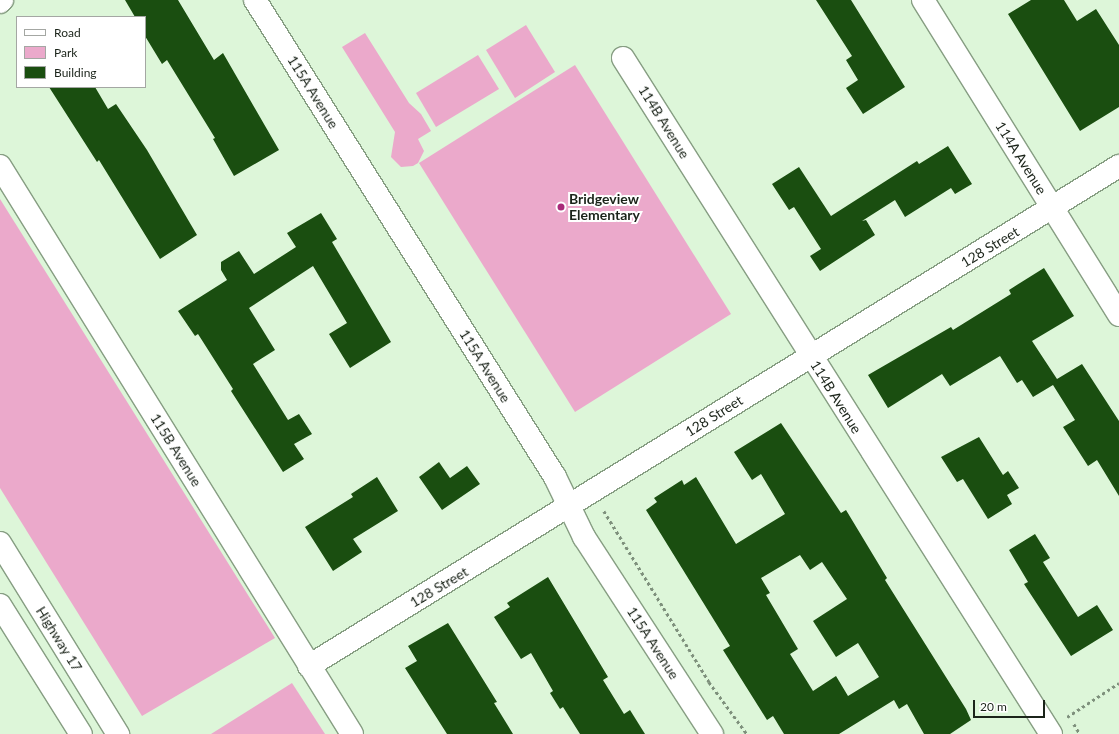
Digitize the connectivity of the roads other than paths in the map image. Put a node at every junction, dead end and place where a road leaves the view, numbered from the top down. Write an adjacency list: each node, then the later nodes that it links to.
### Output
1 (255, 0): 9 (main road, 115A Avenue)
2 (923, 0): 6 (main road, 114A Avenue)
3 (623, 58): 8 (main road, 114B Avenue)
4 (0, 166): 12 (main road, 115B Avenue)
5 (1119, 166): 6 (main road, 128 Street)
6 (1053, 209): 7 (main road, 114A Avenue); 8 (main road, 128 Street)
7 (1119, 315)
8 (811, 357): 9 (main road, 128 Street); 13 (main road, 114B Avenue)
9 (569, 508): 12 (main road, 128 Street); 17 (main road, 115A Avenue)
10 (0, 543): 15 (main road, Highway 17)
11 (0, 605): 14 (main road)
12 (309, 666): 16 (main road, 115B Avenue)
13 (1050, 729)
14 (81, 734)
15 (118, 734)
16 (352, 734)
17 (712, 734)

